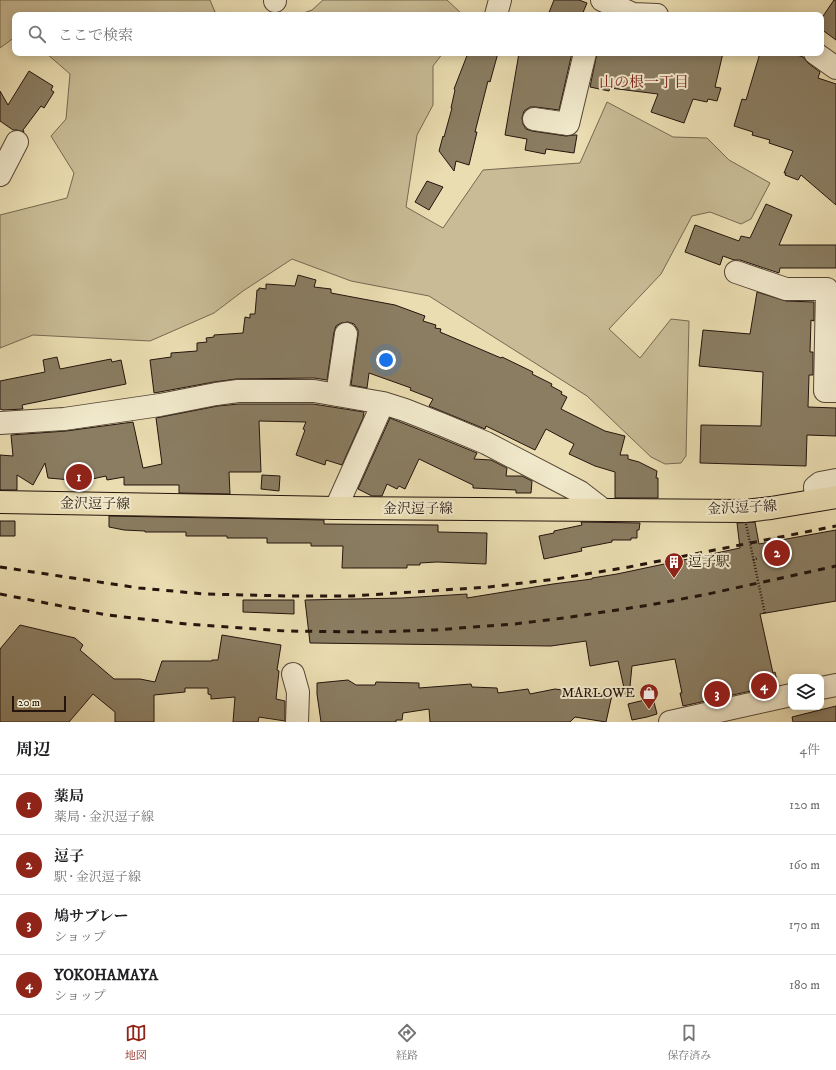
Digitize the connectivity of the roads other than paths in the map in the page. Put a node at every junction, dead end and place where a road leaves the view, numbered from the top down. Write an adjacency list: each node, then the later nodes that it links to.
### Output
1 (500, 0): 4 (street)
2 (597, 0): 5 (street)
3 (602, 0): 6 (street)
4 (497, 12)
5 (594, 12)
6 (629, 12)
7 (584, 56): 10 (street)
8 (819, 56): 9 (street)
9 (836, 68)
10 (534, 119)
11 (17, 142): 12 (street)
12 (0, 175)
13 (736, 272): 15 (street)
14 (346, 334): 16 (street)
15 (836, 391)
16 (337, 395): 17 (street); 18 (street)
17 (383, 403): 22 (street); 23 (street)
18 (0, 423)
19 (836, 480): 20 (street)
20 (826, 499): 23 (main road, 金沢逗子線)
21 (0, 502): 22 (main road, 金沢逗子線)
22 (336, 508): 23 (main road, 金沢逗子線)
23 (602, 509)
24 (292, 674): 28 (street)
25 (836, 685): 26 (street)
26 (824, 687)
27 (788, 696): 29 (street)
28 (297, 722)
29 (670, 722)

